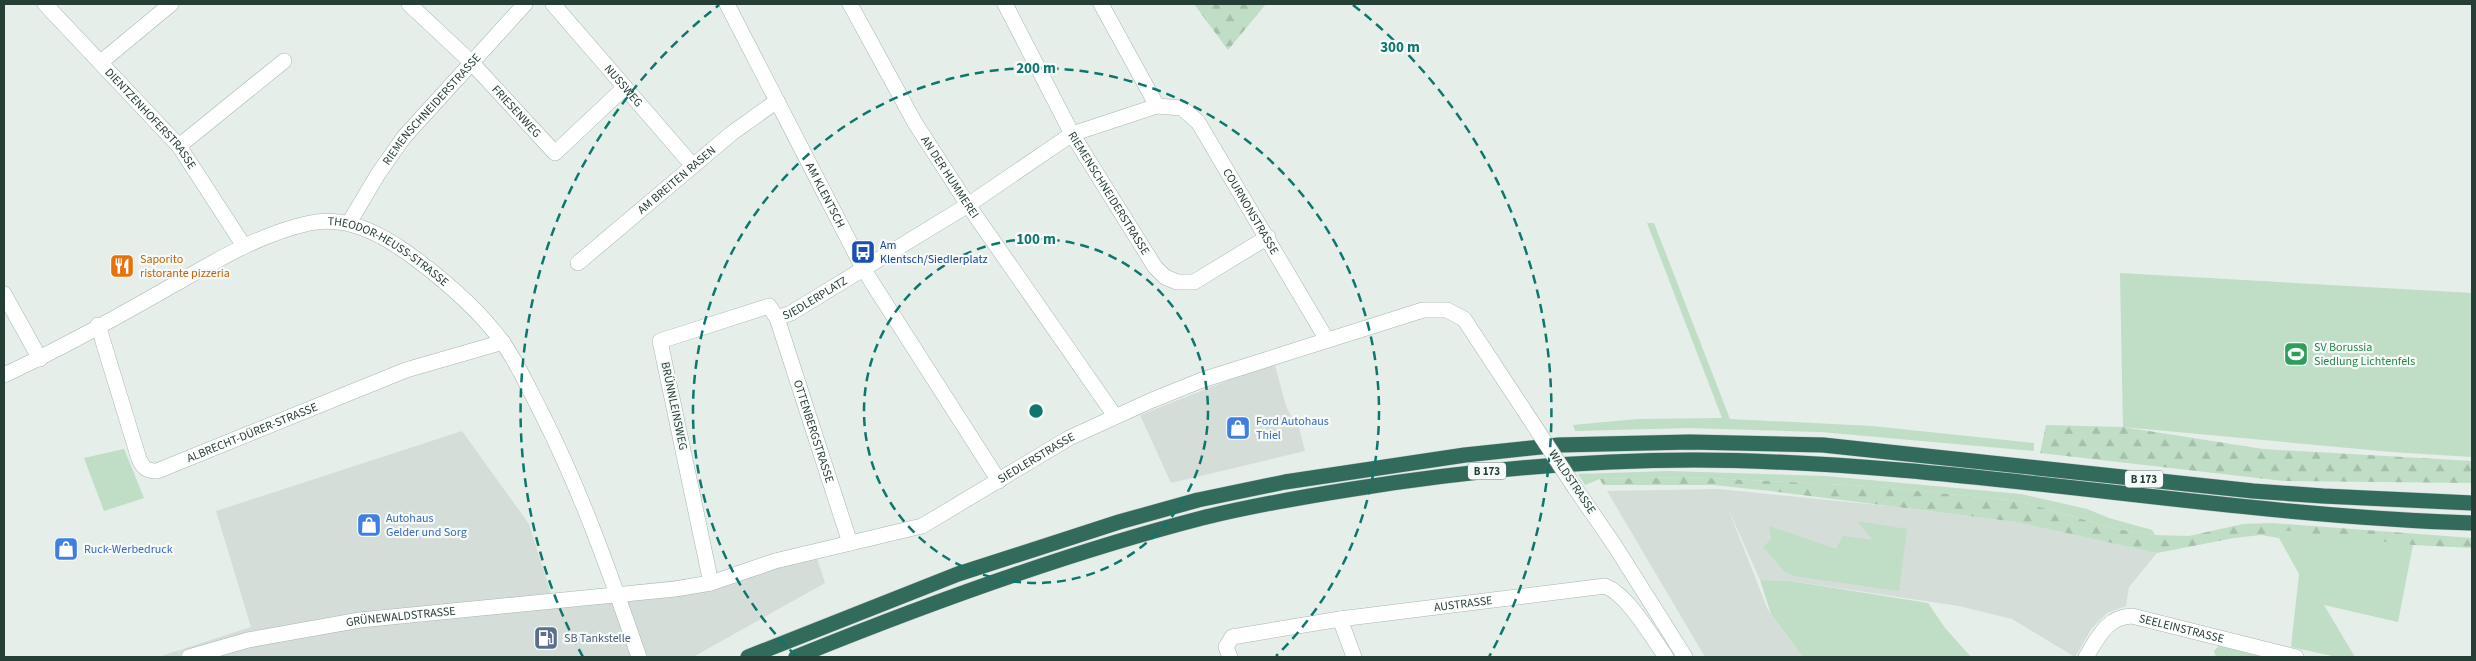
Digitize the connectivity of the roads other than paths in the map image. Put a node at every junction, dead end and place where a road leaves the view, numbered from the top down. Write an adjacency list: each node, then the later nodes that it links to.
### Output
1 (44, 4): 11 (street, DIENTZENHOFERSTRASSE)
2 (171, 4): 11 (street)
3 (409, 4): 12 (street, FRIESENWEG)
4 (525, 4): 12 (street, RIEMENSCHNEIDERSTRASSE)
5 (553, 4): 13 (street, NUSSWEG)
6 (727, 4): 14 (street, AM KLENTSCH)
7 (850, 4): 19 (street, AN DER HUMMEREI)
8 (1005, 4): 16 (street, RIEMENSCHNEIDERSTRASSE)
9 (1101, 4): 15 (street)
10 (284, 61): 17 (street)
11 (101, 62): 17 (street, DIENTZENHOFERSTRASSE)
12 (472, 63): 13 (street, FRIESENWEG); 20 (street, RIEMENSCHNEIDERSTRASSE)
13 (625, 87): 18 (street, NUSSWEG)
14 (777, 101): 18 (street, AM BREITEN RASEN); 24 (street, AM KLENTSCH)
15 (1158, 106): 16 (street, COURNONSTRASSE); 21 (street, COURNONSTRASSE)
16 (1072, 134): 19 (street, COURNONSTRASSE); 21 (street, RIEMENSCHNEIDERSTRASSE)
17 (179, 146): 22 (street, DIENTZENHOFERSTRASSE)
18 (693, 166): 23 (street, AM BREITEN RASEN)
19 (968, 205): 24 (street, SIEDLERPLATZ); 33 (street, AN DER HUMMEREI)
20 (349, 223): 22 (street, THEODOR-HEUSS-STRASSE); 30 (street, THEODOR-HEUSS-STRASSE)
21 (1268, 237): 29 (street, COURNONSTRASSE)
22 (244, 246): 28 (street, THEODOR-HEUSS-STRASSE)
23 (578, 263)
24 (864, 270): 26 (street, SIEDLERPLATZ); 34 (street, AM KLENTSCH)
25 (4, 294): 31 (street)
26 (773, 312): 37 (street, OTTENBERGSTRASSE); 38 (street, BRÜNNLEINSWEG)
27 (1453, 312): 29 (street, SIEDLERSTRASSE); 48 (street, WALDSTRASSE, bridge)
28 (98, 326): 30 (street, ALBRECHT-DÜRER-STRASSE); 31 (street, THEODOR-HEUSS-STRASSE)
29 (1327, 340): 33 (street, SIEDLERSTRASSE)
30 (503, 342): 39 (street, THEODOR-HEUSS-STRASSE)
31 (40, 359): 32 (street, THEODOR-HEUSS-STRASSE)
32 (4, 375)
33 (1115, 416): 34 (street, SIEDLERSTRASSE)
34 (998, 481): 37 (street, SIEDLERSTRASSE)
35 (2472, 502): 43 (highway, B 173)
36 (2472, 523): 44 (highway, B 173)
37 (850, 543): 38 (street, SIEDLERSTRASSE)
38 (711, 583): 39 (street, SIEDLERSTRASSE)
39 (618, 595): 41 (street, GRÜNEWALDSTRASSE); 42 (street, THEODOR-HEUSS-STRASSE)
40 (1340, 619): 45 (street, AUSTRASSE); 46 (street); 47 (street, AUSTRASSE)
41 (189, 657)
42 (639, 657)
43 (748, 657)
44 (796, 657)
45 (1230, 657)
46 (1354, 657)
47 (1666, 657)
48 (1685, 657)
49 (2086, 657): 50 (street, SEELEINSTRASSE)
50 (2296, 657)

